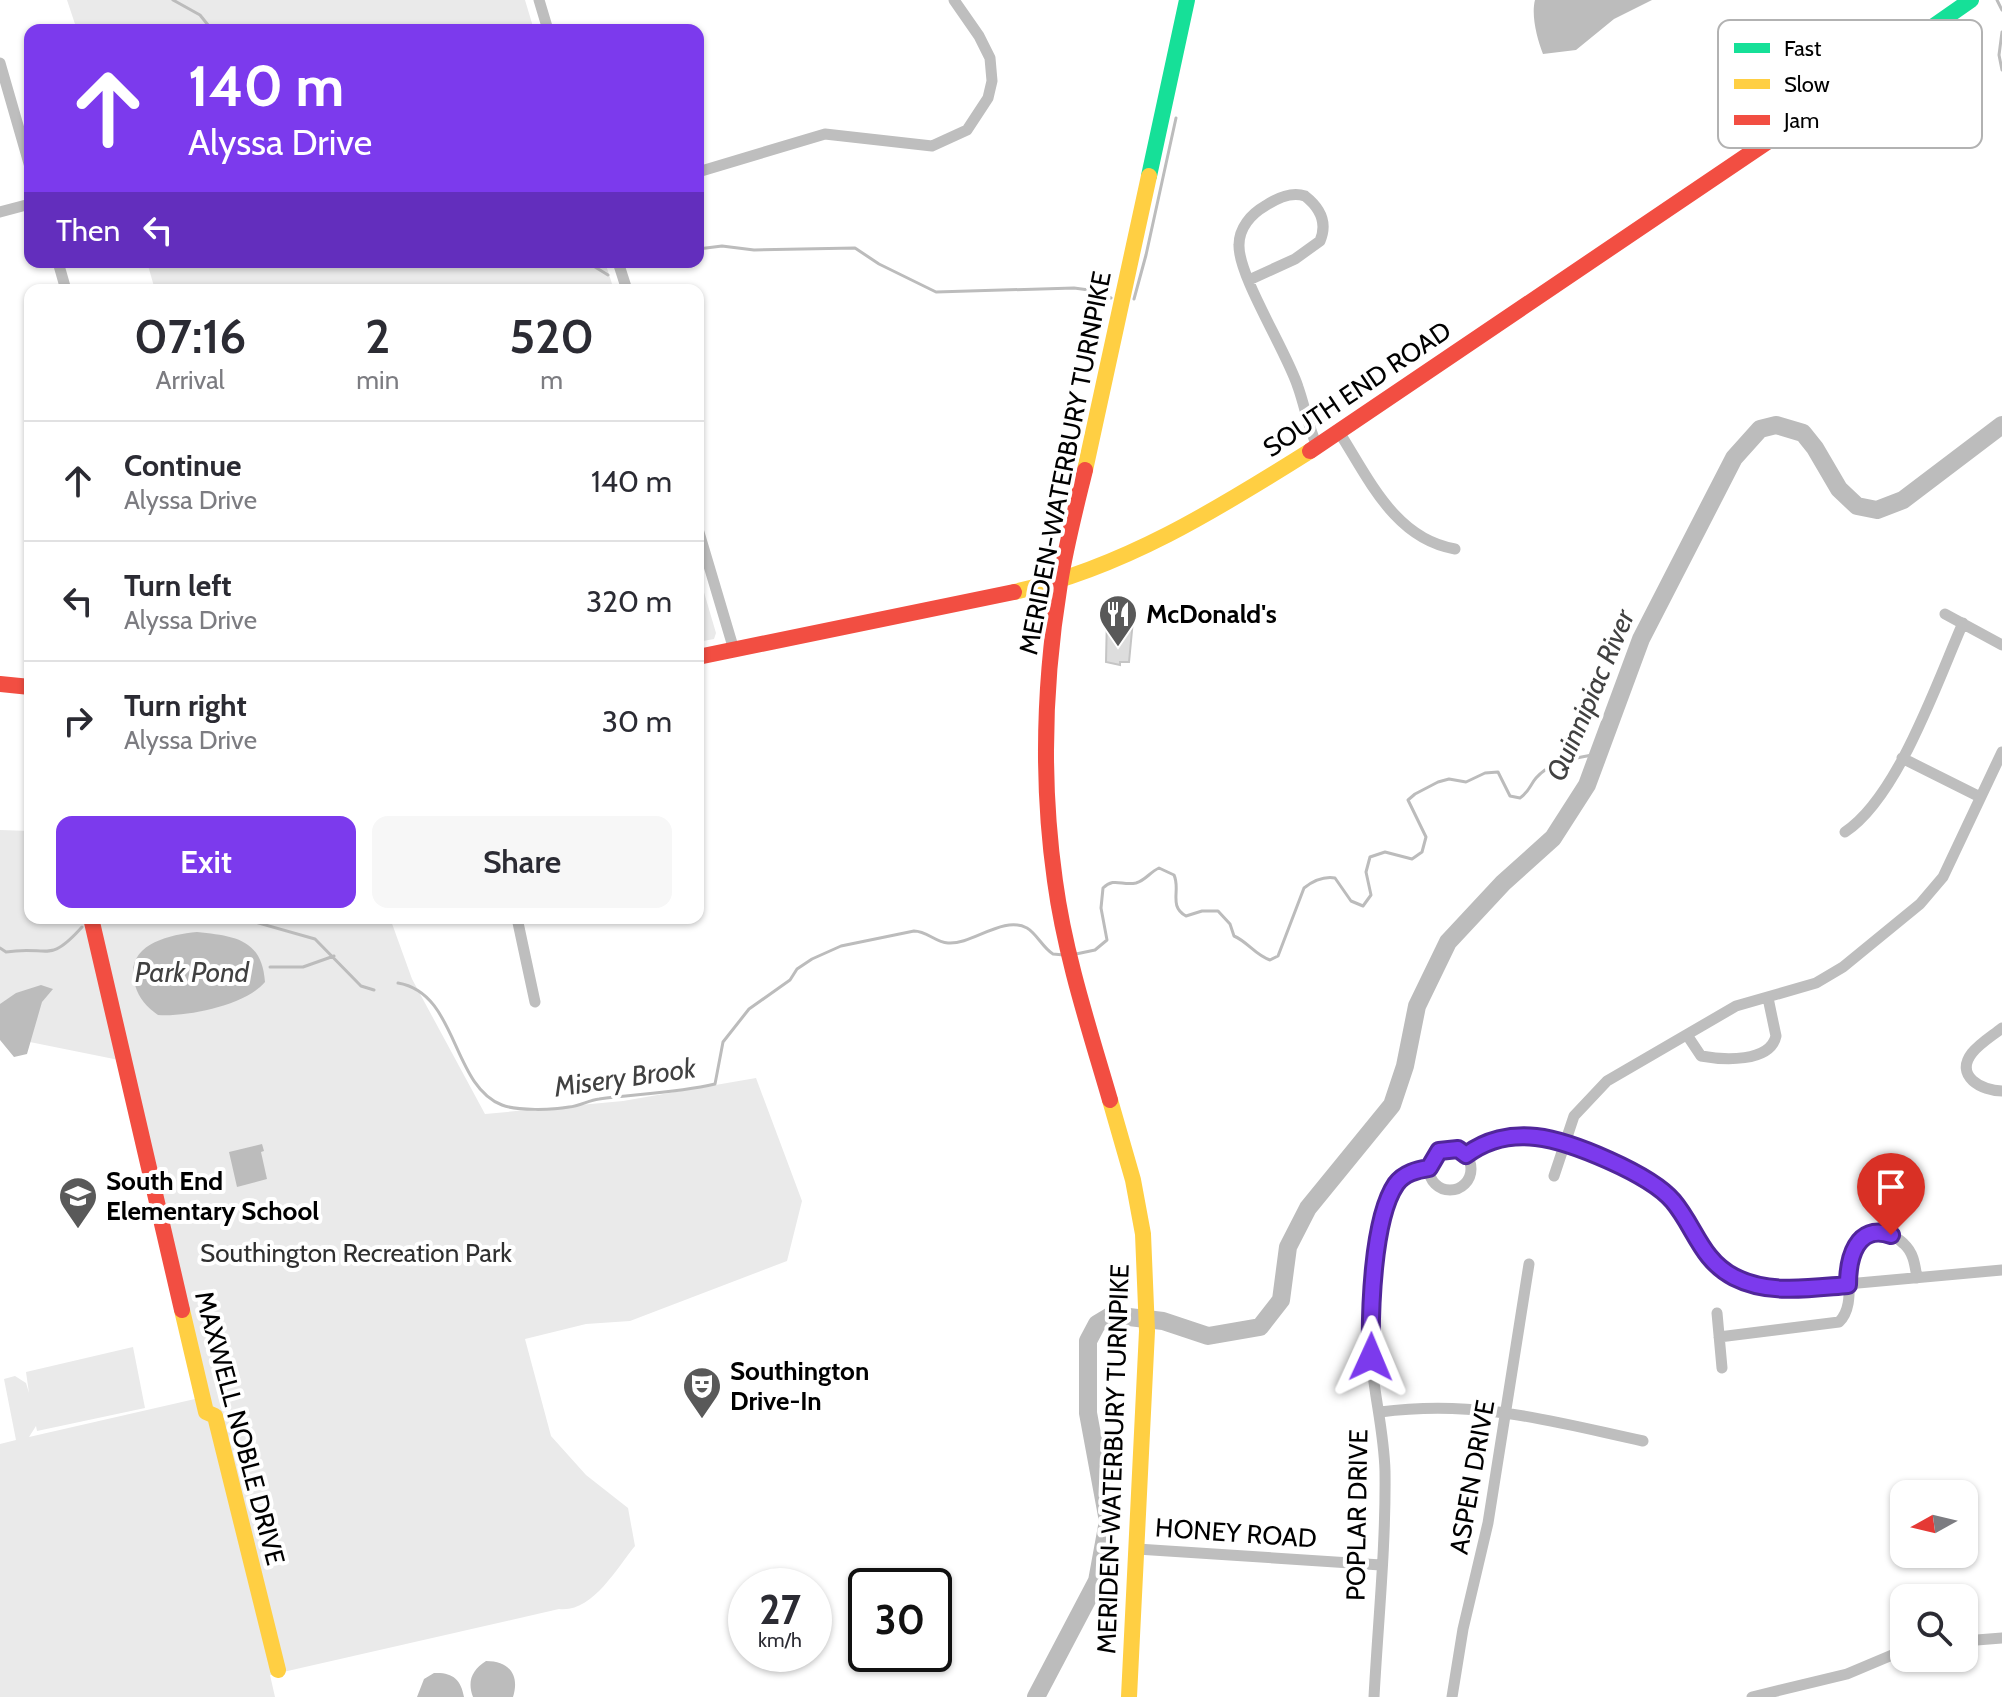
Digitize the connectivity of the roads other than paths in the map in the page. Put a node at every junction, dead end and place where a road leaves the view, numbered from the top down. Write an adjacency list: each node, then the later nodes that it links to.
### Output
1 (539, 0): 6 (street)
2 (954, 0): 10 (street)
3 (1187, 0): 18 (street, MERIDEN-WATERBURY TURNPIKE)
4 (1971, 0): 5 (street, SOUTH END ROAD)
5 (1944, 20)
6 (546, 24)
7 (0, 63): 8 (street)
8 (24, 146)
9 (1758, 148): 14 (street, SOUTH END ROAD)
10 (704, 170)
11 (24, 206): 12 (street)
12 (0, 212)
13 (1249, 280): 13 (street); 15 (street)
14 (1339, 432): 15 (street, SOUTH END ROAD); 17 (street)
15 (1317, 446): 18 (street, SOUTH END ROAD)
16 (704, 549): 22 (street)
17 (1455, 549)
18 (1060, 582): 22 (street, SOUTH END ROAD); 51 (street, MERIDEN-WATERBURY TURNPIKE)
19 (1945, 614): 20 (street)
20 (1963, 623): 21 (street); 27 (street)
21 (2002, 645)
22 (734, 650): 23 (street, SOUTH END ROAD)
23 (704, 656)
24 (0, 684): 25 (street)
25 (24, 686)
26 (2002, 752): 28 (street)
27 (1902, 758): 28 (street); 29 (street)
28 (1980, 797): 32 (street)
29 (1845, 832)
30 (92, 924): 56 (street, MAXWELL NOBLE DRIVE)
31 (518, 924): 33 (street)
32 (1768, 998): 35 (street); 35 (street)
33 (535, 1002)
34 (2002, 1028): 36 (street)
35 (1687, 1035): 37 (street)
36 (2002, 1091)
37 (1562, 1144): 38 (street); 40 (street); 44 (street)
38 (1466, 1155): 39 (street); 39 (street)
39 (1429, 1168): 49 (street, POPLAR DRIVE)
40 (1554, 1176)
41 (1529, 1264): 48 (street, ASPEN DRIVE)
42 (2002, 1270): 43 (street)
43 (1917, 1278): 44 (street); 44 (street)
44 (1848, 1285): 46 (street)
45 (1717, 1313): 46 (street)
46 (1719, 1337): 47 (street)
47 (1722, 1368)
48 (1507, 1411): 49 (street); 50 (street); 59 (street, ASPEN DRIVE)
49 (1380, 1412): 52 (street, POPLAR DRIVE)
50 (1643, 1441)
51 (1137, 1549): 52 (street, HONEY ROAD); 57 (street, MERIDEN-WATERBURY TURNPIKE)
52 (1381, 1565): 58 (street, POPLAR DRIVE)
53 (2002, 1638): 54 (street)
54 (1978, 1640)
55 (1890, 1656): 60 (street)
56 (278, 1670)
57 (1129, 1697)
58 (1374, 1697)
59 (1452, 1697)
60 (1752, 1697)

